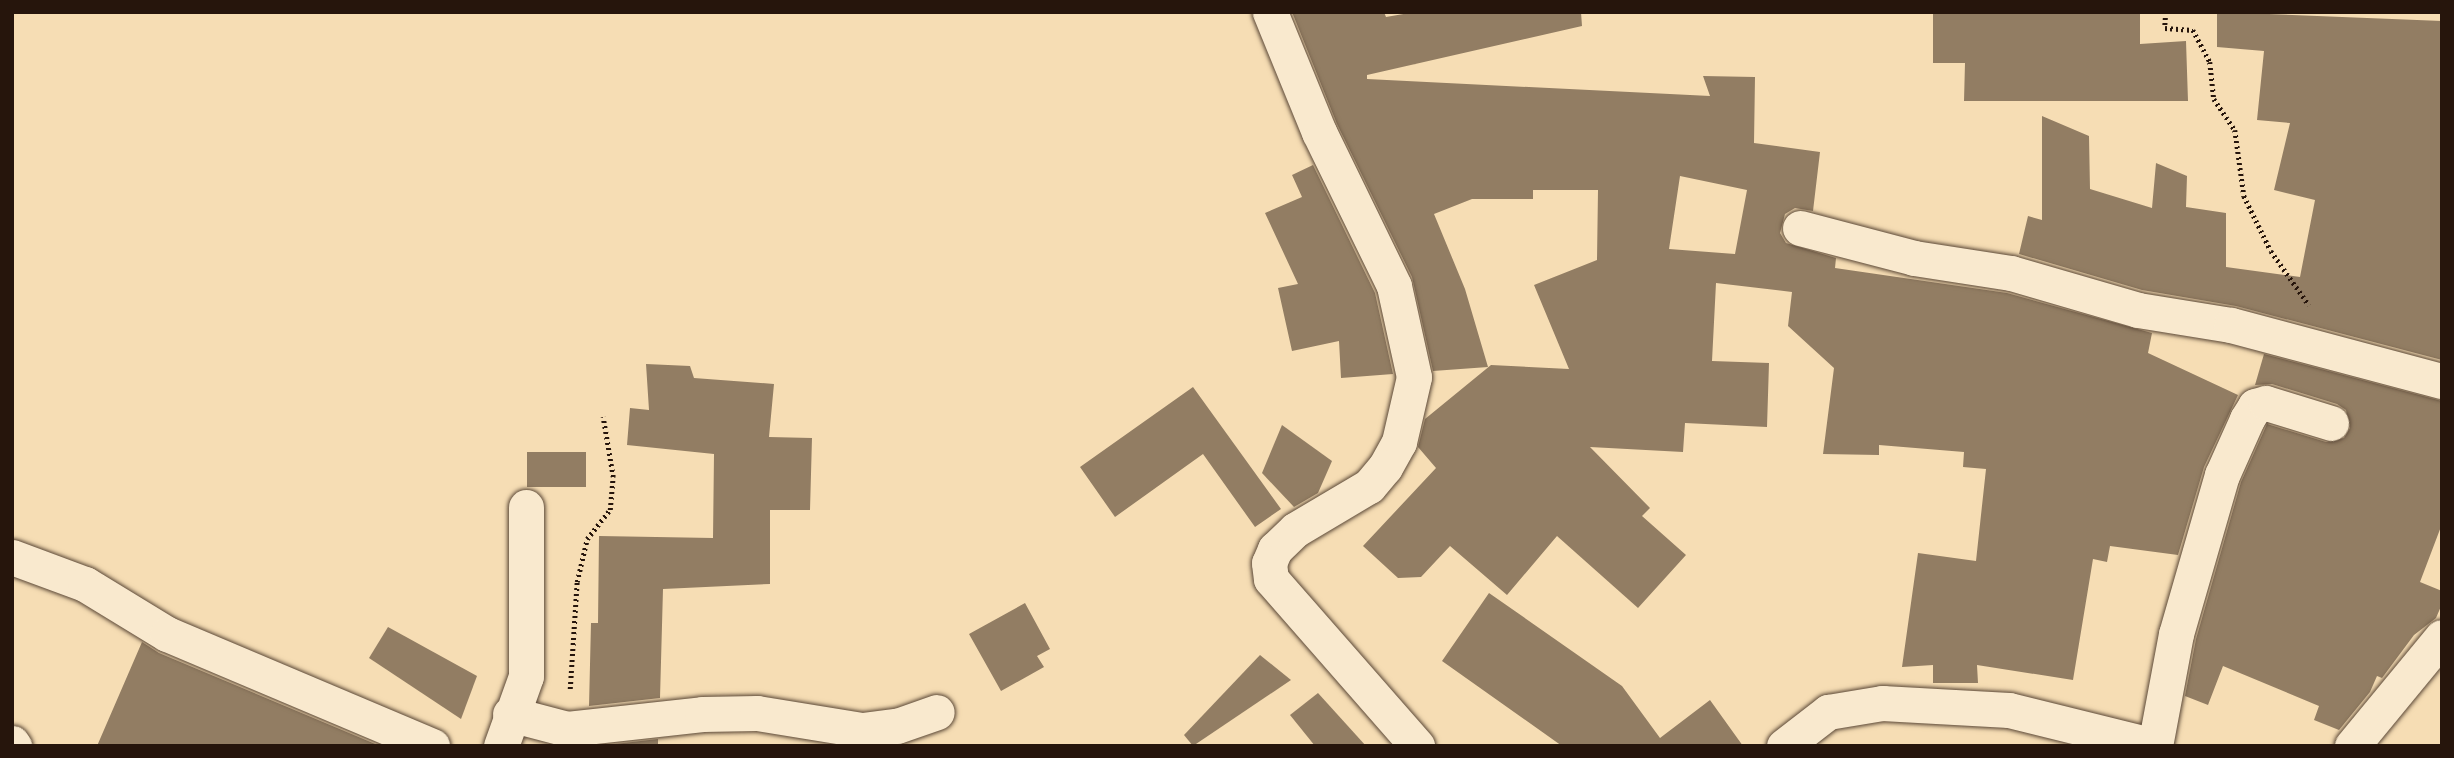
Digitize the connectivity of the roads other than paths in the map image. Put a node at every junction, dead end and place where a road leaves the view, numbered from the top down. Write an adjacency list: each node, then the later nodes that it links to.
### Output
1 (1270, 12): 11 (street)
2 (1800, 228): 3 (street)
3 (2442, 381)
4 (2331, 423): 13 (street)
5 (526, 507): 9 (street)
6 (12, 557): 10 (street)
7 (2442, 637): 14 (street)
8 (937, 712): 9 (street)
9 (505, 730)
10 (432, 746)
11 (1417, 746)
12 (1784, 746): 13 (street)
13 (2155, 746)
14 (2352, 746)

